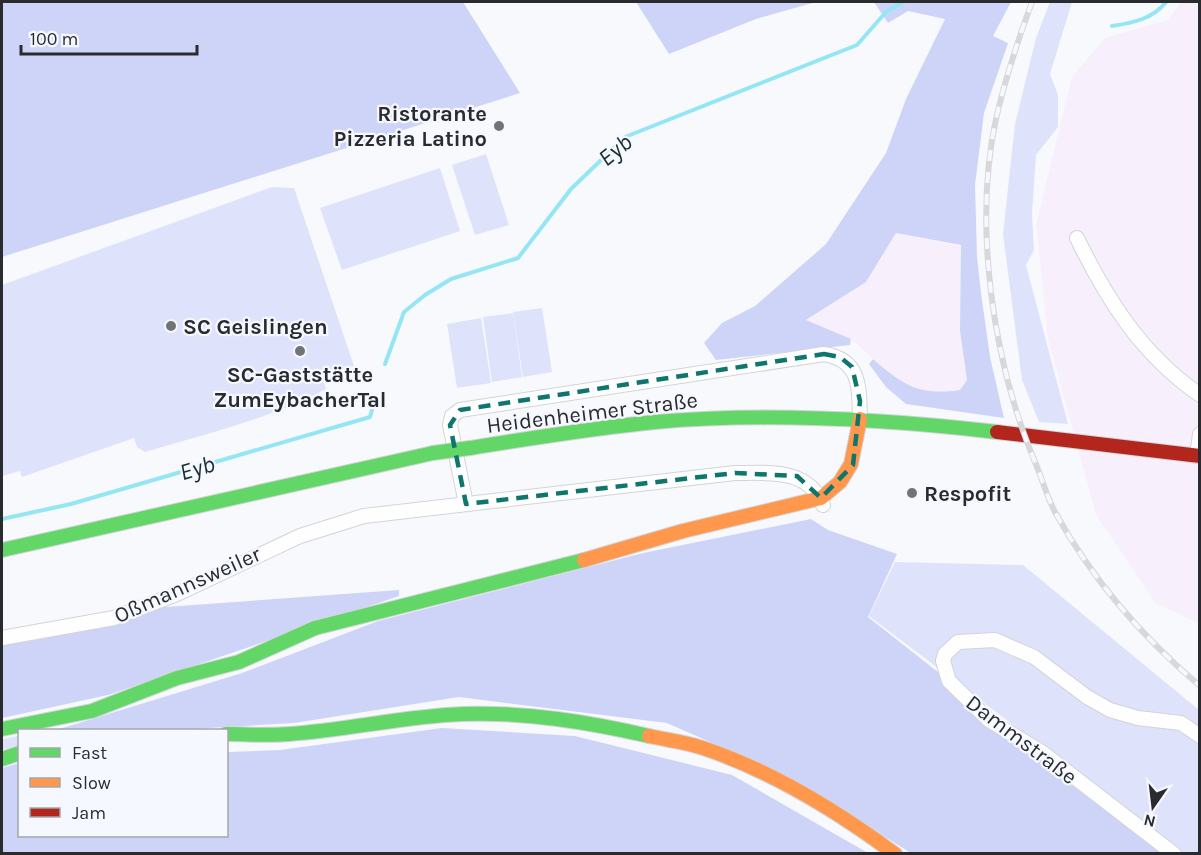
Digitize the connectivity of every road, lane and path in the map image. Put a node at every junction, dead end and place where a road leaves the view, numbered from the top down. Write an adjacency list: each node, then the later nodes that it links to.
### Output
1 (1077, 238): 2 (street)
2 (1200, 395)
3 (860, 419): 5 (street, Heidenheimer Straße); 6 (street); 7 (street); 8 (street, Heidenheimer Straße, bridge)
4 (1200, 434): 5 (street, Heidenheimer Straße)
5 (1198, 456)
6 (822, 502): 7 (street); 10 (street)
7 (466, 504): 9 (street, Oßmannsweiler)
8 (2, 550)
9 (2, 638)
10 (2, 729)
11 (228, 734): 15 (street)
12 (1200, 736): 16 (street, Dammstraße)
13 (18, 754): 14 (street)
14 (2, 759)
15 (895, 854)
16 (1174, 854)

